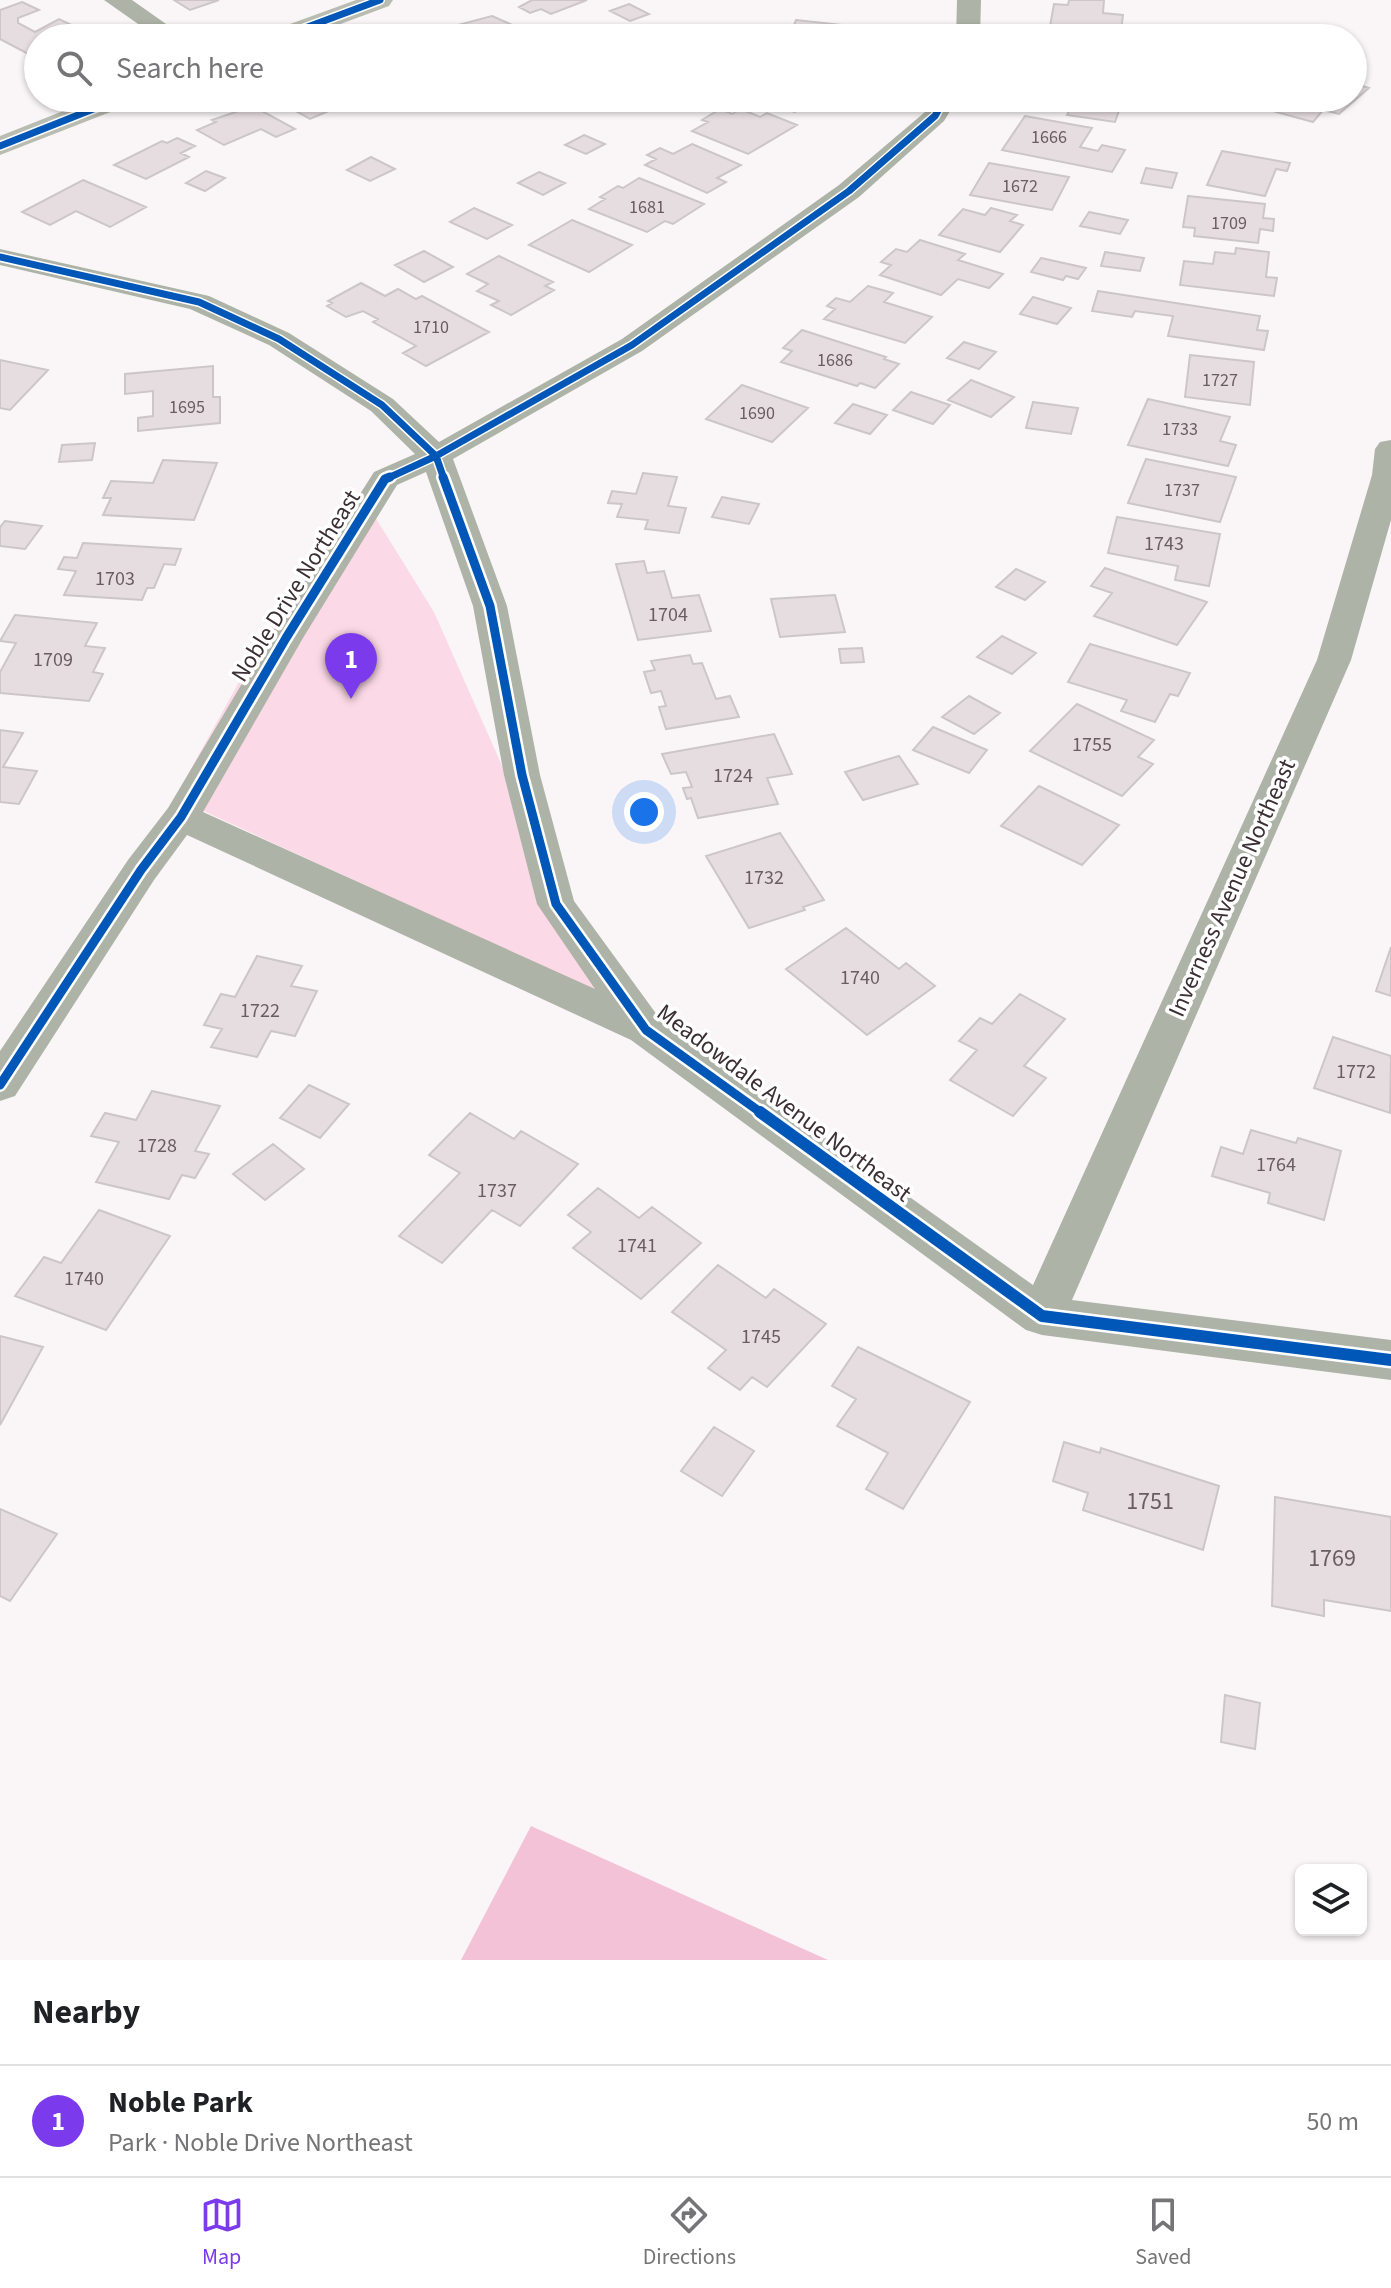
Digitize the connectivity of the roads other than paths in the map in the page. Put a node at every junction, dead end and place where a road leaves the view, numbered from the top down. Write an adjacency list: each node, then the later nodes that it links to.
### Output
1 (116, 0): 4 (street)
2 (380, 0): 5 (street)
3 (969, 0): 6 (street)
4 (153, 24)
5 (316, 24)
6 (968, 24)
7 (86, 112): 9 (street)
8 (937, 112): 12 (street, Noble Drive Northeast)
9 (0, 146)
10 (0, 257): 12 (street, Meadowdale Avenue Northeast)
11 (1391, 449): 16 (street, Inverness Avenue Northeast)
12 (436, 456): 13 (street, Noble Drive Northeast); 14 (street, Meadowdale Avenue Northeast)
13 (181, 817): 14 (street, Meadowdale Avenue Northeast); 15 (street, Noble Drive Northeast)
14 (646, 1030): 16 (street, Meadowdale Avenue Northeast)
15 (0, 1085)
16 (1042, 1316): 17 (street, Meadowdale Avenue Northeast)
17 (1391, 1360)

